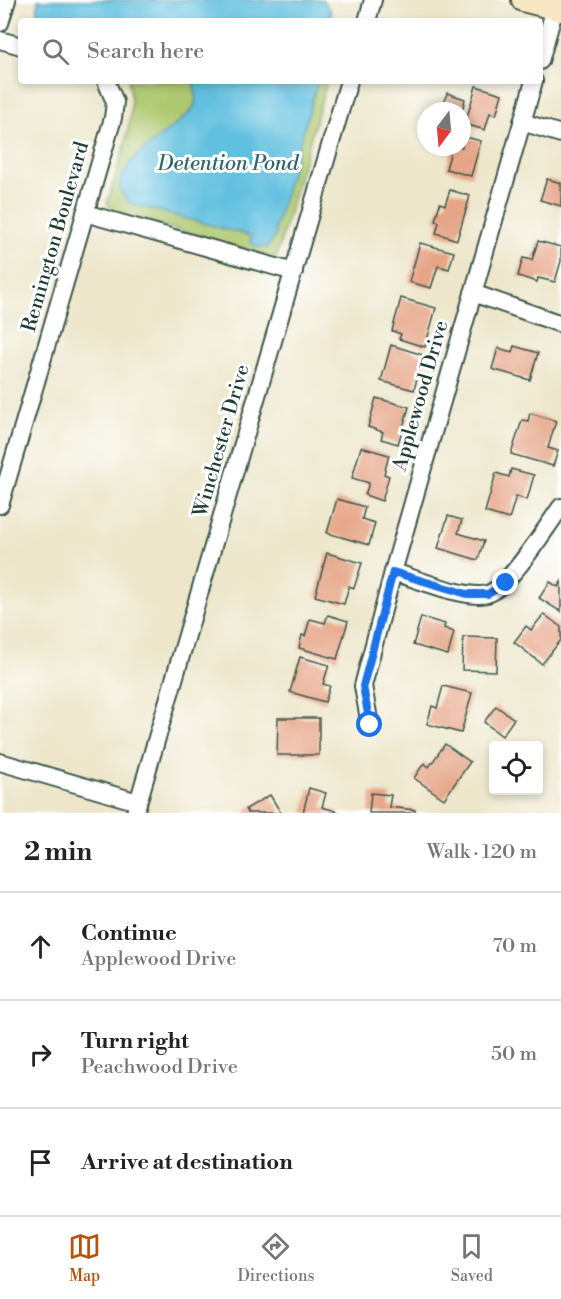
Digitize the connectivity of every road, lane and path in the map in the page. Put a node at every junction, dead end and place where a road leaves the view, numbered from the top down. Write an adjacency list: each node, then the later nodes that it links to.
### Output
1 (6, 0): 6 (street)
2 (373, 0): 5 (street)
3 (523, 0): 4 (street)
4 (558, 9): 9 (street)
5 (368, 18)
6 (0, 23)
7 (0, 40): 8 (street)
8 (18, 45)
9 (543, 52)
10 (107, 84): 15 (street, Remington Boulevard)
11 (348, 84): 16 (street, Winchester Drive)
12 (533, 84): 13 (street, Applewood Drive)
13 (522, 122): 14 (street); 17 (street, Applewood Drive)
14 (561, 134)
15 (85, 213): 16 (street); 19 (street, Remington Boulevard)
16 (294, 272): 24 (street, Winchester Drive)
17 (472, 293): 18 (street); 21 (street, Applewood Drive)
18 (561, 324)
19 (0, 505)
20 (561, 507): 21 (street)
21 (393, 572): 22 (street, Applewood Drive)
22 (370, 725)
23 (0, 762): 24 (street)
24 (136, 808)

